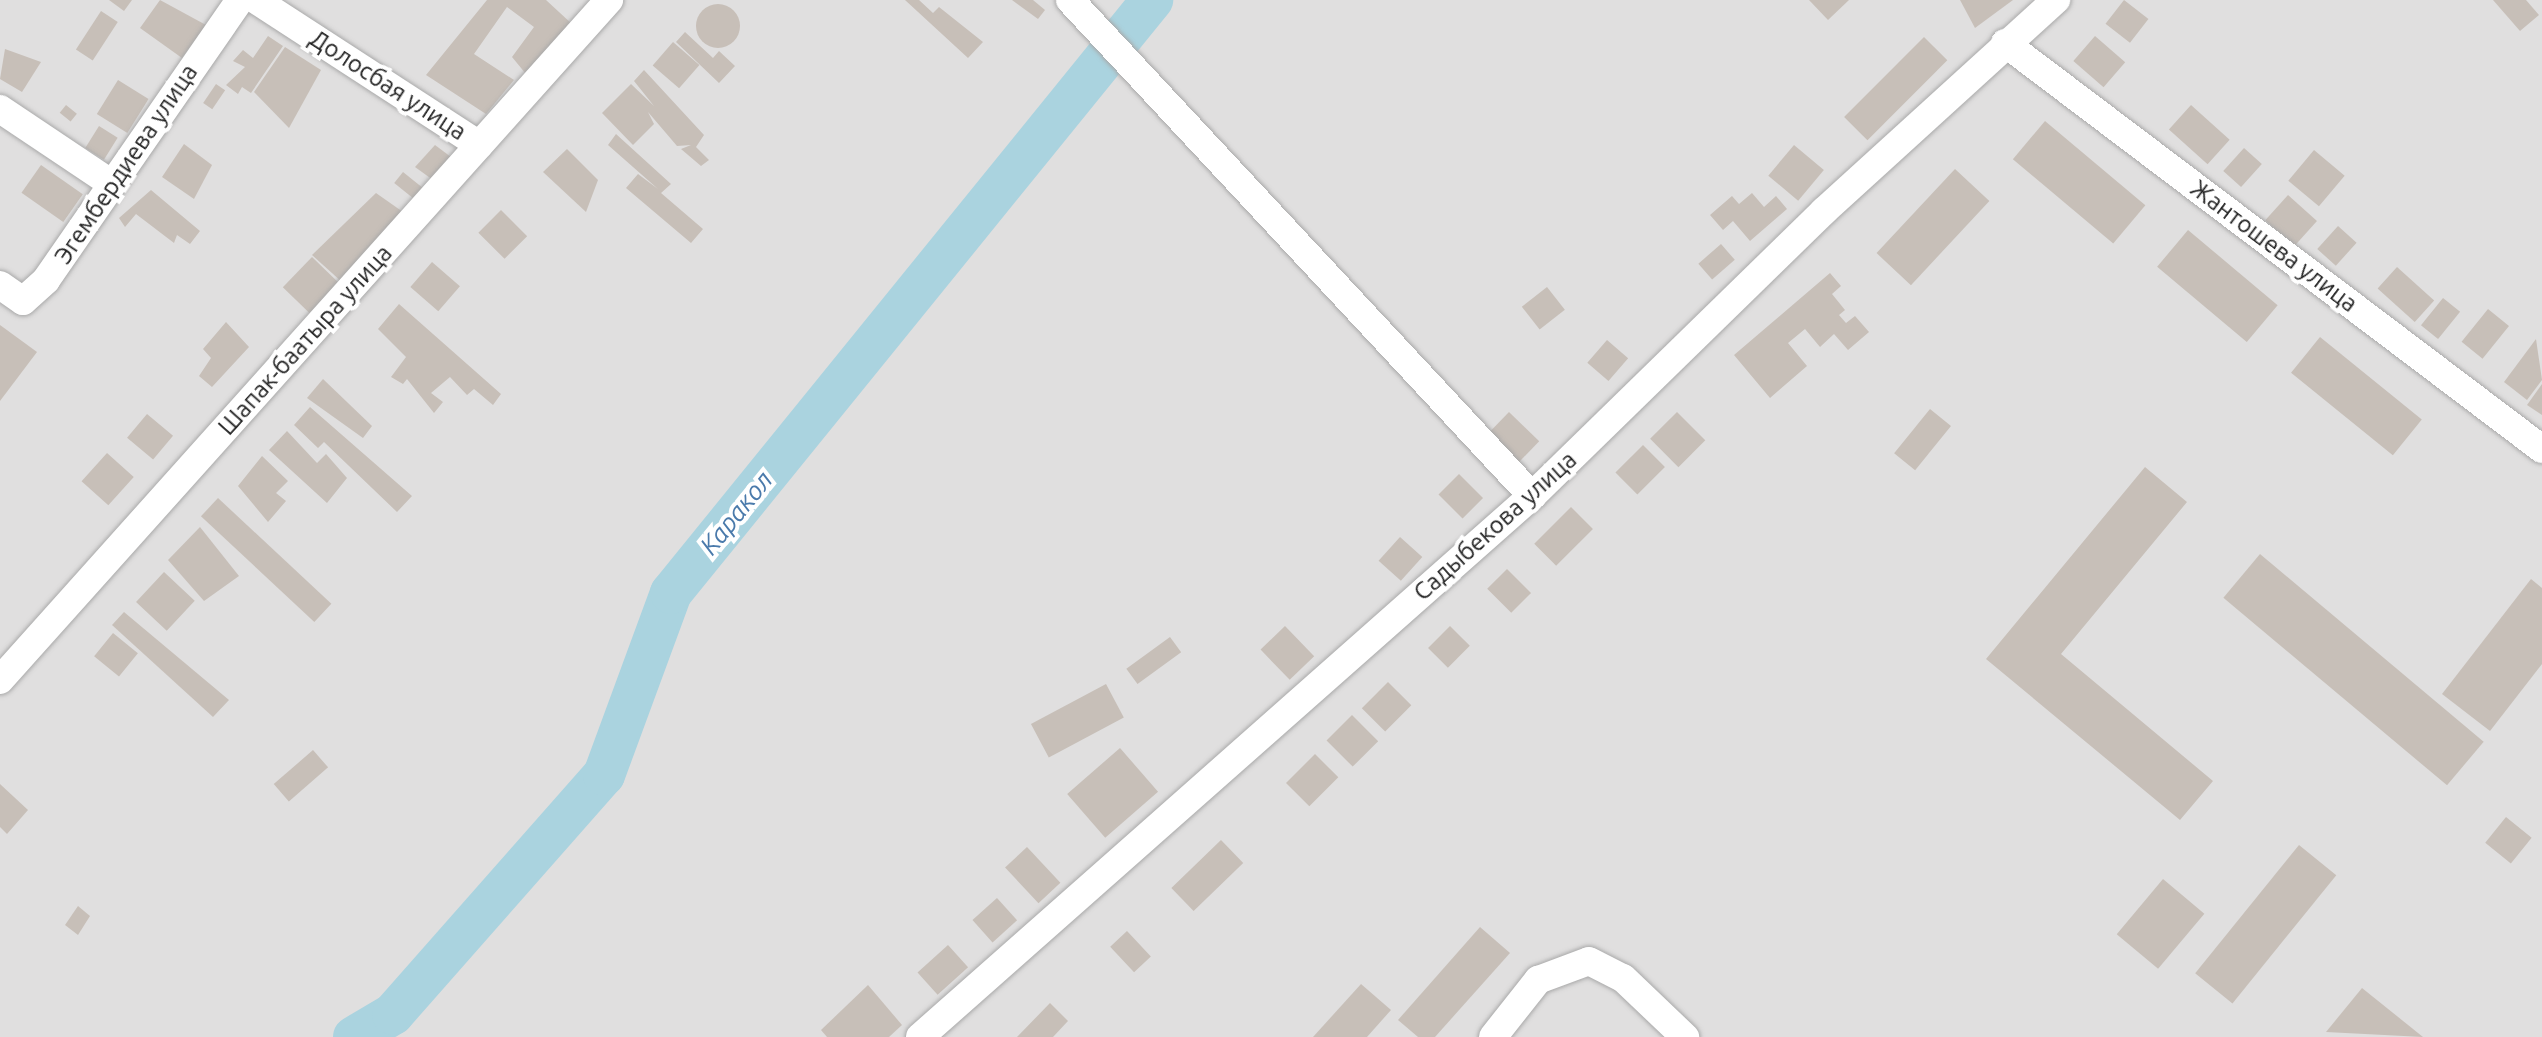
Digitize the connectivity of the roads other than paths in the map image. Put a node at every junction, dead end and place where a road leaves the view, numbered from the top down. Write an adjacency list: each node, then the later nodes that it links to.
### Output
1 (240, 0): 9 (street, Эгембердиева улица)
2 (256, 0): 8 (street, Долосбая улица)
3 (609, 0): 8 (street, Шапак-баатыра улица)
4 (2056, 0): 6 (street, Садыбекова улица)
5 (1076, 5): 12 (street)
6 (2005, 43): 11 (street, Жантошева улица); 12 (street, Садыбекова улица)
7 (0, 109): 9 (street)
8 (479, 145): 13 (street, Шапак-баатыра улица)
9 (109, 182): 10 (street, Эгембердиева улица)
10 (0, 285)
11 (2542, 449)
12 (1532, 496): 14 (street, Садыбекова улица)
13 (0, 680)
14 (920, 1037)
15 (1493, 1037): 16 (street)
16 (1685, 1037)

